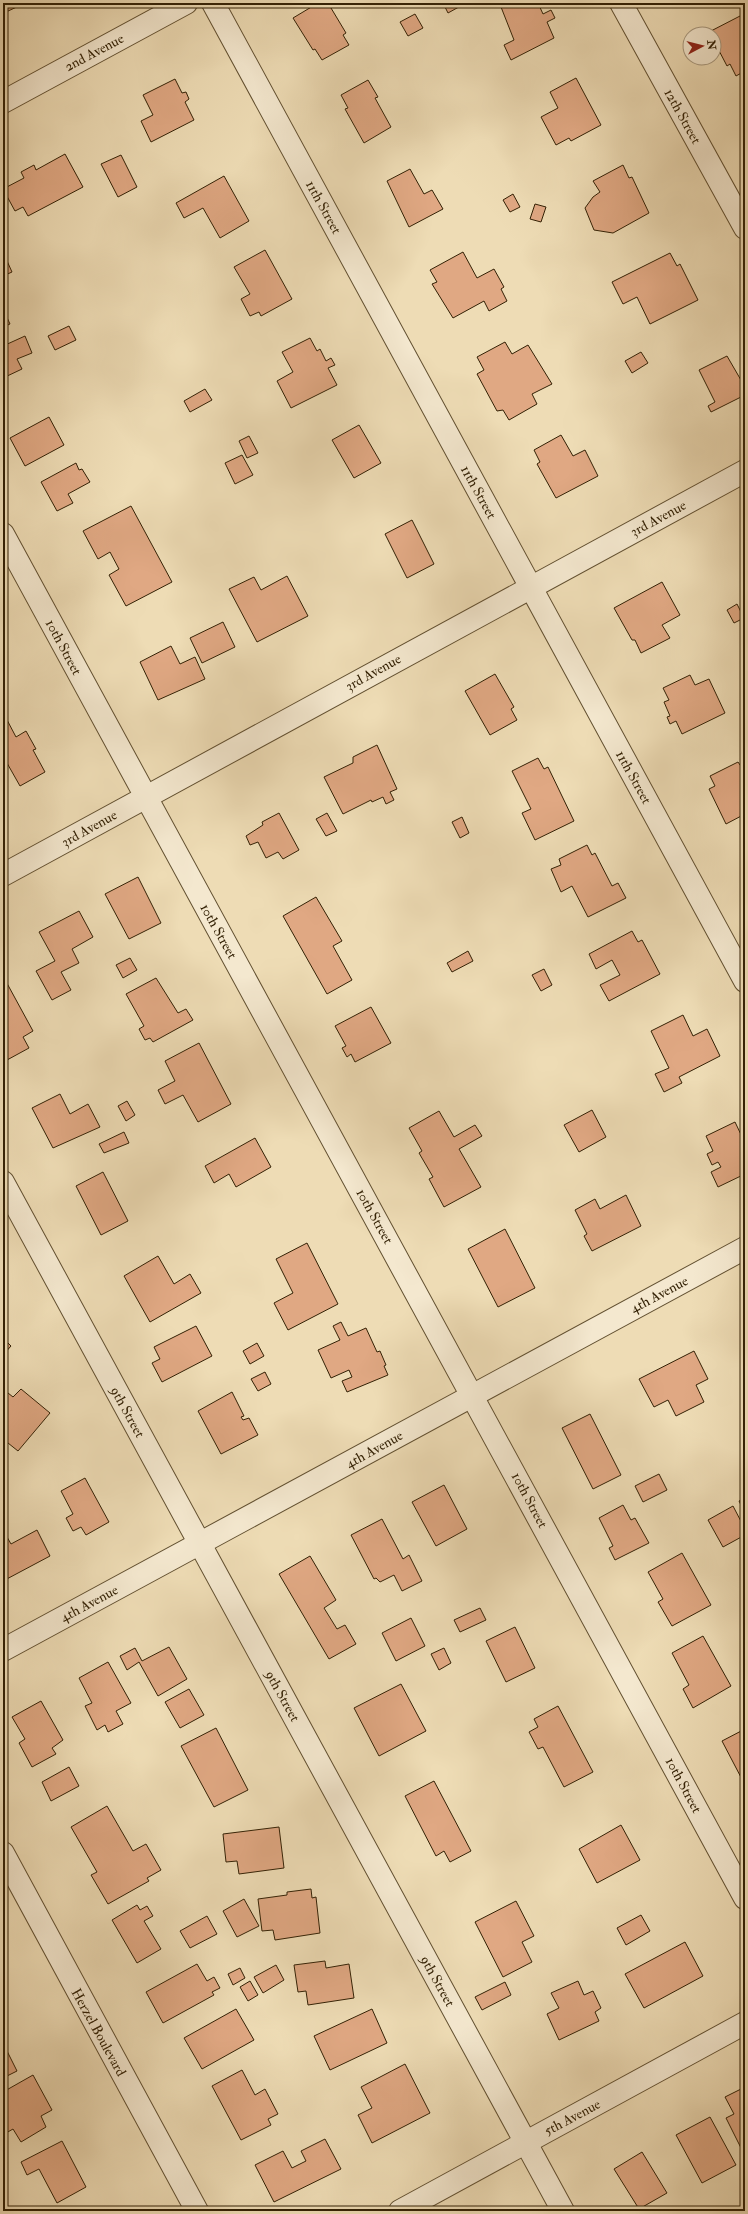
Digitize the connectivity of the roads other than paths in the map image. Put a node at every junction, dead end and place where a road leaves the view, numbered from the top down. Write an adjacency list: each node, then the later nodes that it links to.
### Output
1 (186, 3): 4 (street, 2nd Avenue)
2 (213, 3): 8 (street, 11th Street)
3 (621, 3): 5 (street, 12th Street)
4 (3, 102)
5 (745, 228)
6 (745, 471): 8 (street, 3rd Avenue)
7 (3, 534): 9 (street, 10th Street)
8 (530, 587): 9 (street, 3rd Avenue); 11 (street, 11th Street)
9 (145, 797): 10 (street, 3rd Avenue); 14 (street, 10th Street)
10 (3, 875)
11 (745, 981)
12 (3, 1182): 15 (street, 9th Street)
13 (745, 1248): 14 (street, 4th Avenue)
14 (472, 1395): 15 (street, 4th Avenue); 18 (street, 10th Street)
15 (200, 1543): 16 (street, 4th Avenue); 20 (street, 9th Street)
16 (3, 1650)
17 (3, 1853): 21 (street, Herzel Boulevard)
18 (745, 1898)
19 (745, 2023): 20 (street, 5th Avenue)
20 (526, 2142): 22 (street, 5th Avenue); 23 (street, 9th Street)
21 (197, 2211)
22 (400, 2211)
23 (563, 2211)

